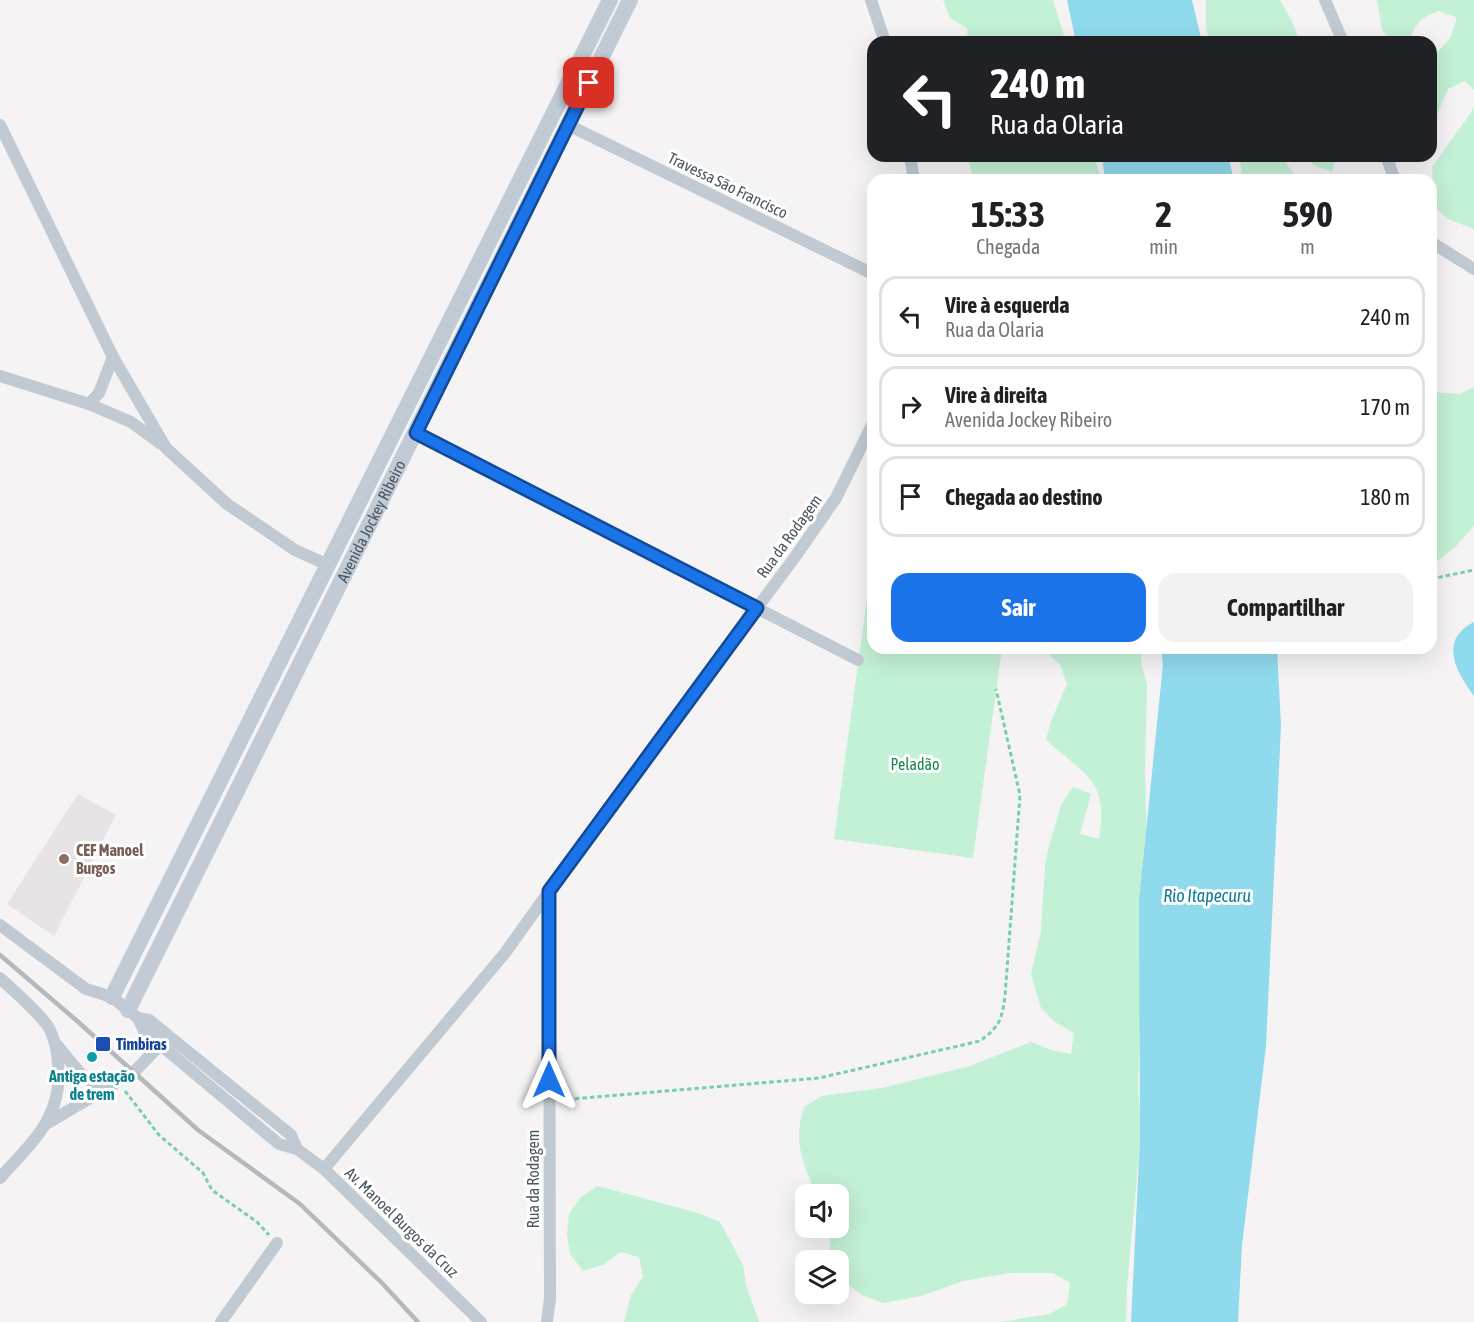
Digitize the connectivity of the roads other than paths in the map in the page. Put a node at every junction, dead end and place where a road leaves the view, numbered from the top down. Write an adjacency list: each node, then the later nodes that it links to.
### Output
1 (610, 0): 18 (street, Avenida Jockey Ribeiro)
2 (630, 0): 8 (street, Avenida Jockey Ribeiro)
3 (871, 0): 5 (street)
4 (1325, 0): 6 (street)
5 (883, 36)
6 (1340, 36)
7 (0, 125): 12 (street)
8 (568, 125): 11 (street, Travessa São Francisco); 15 (street, Avenida Jockey Ribeiro)
9 (1437, 246): 10 (street)
10 (1474, 269)
11 (867, 271)
12 (113, 357): 14 (street); 17 (street)
13 (0, 376): 14 (street)
14 (89, 404): 17 (street)
15 (416, 433): 19 (street); 25 (street, Avenida Jockey Ribeiro)
16 (867, 435): 19 (street, Rua da Rodagem)
17 (166, 448): 18 (street)
18 (328, 565): 24 (street, Avenida Jockey Ribeiro)
19 (757, 608): 20 (street); 21 (street, Rua da Rodagem)
20 (858, 660)
21 (549, 891): 31 (street, Rua da Rodagem); 36 (street, Rua da Rodagem)
22 (0, 925): 24 (street)
23 (0, 978): 26 (street)
24 (112, 997): 25 (street)
25 (133, 1014): 27 (street); 30 (street)
26 (56, 1044): 28 (street); 29 (street)
27 (160, 1045): 28 (street); 30 (street)
28 (106, 1090): 29 (street)
29 (44, 1125): 32 (street)
30 (297, 1149): 31 (street, Av. Manoel Burgos da Cruz)
31 (324, 1169): 35 (street, Av. Manoel Burgos da Cruz)
32 (0, 1178)
33 (277, 1244): 34 (street)
34 (221, 1322)
35 (481, 1322)
36 (547, 1322)

